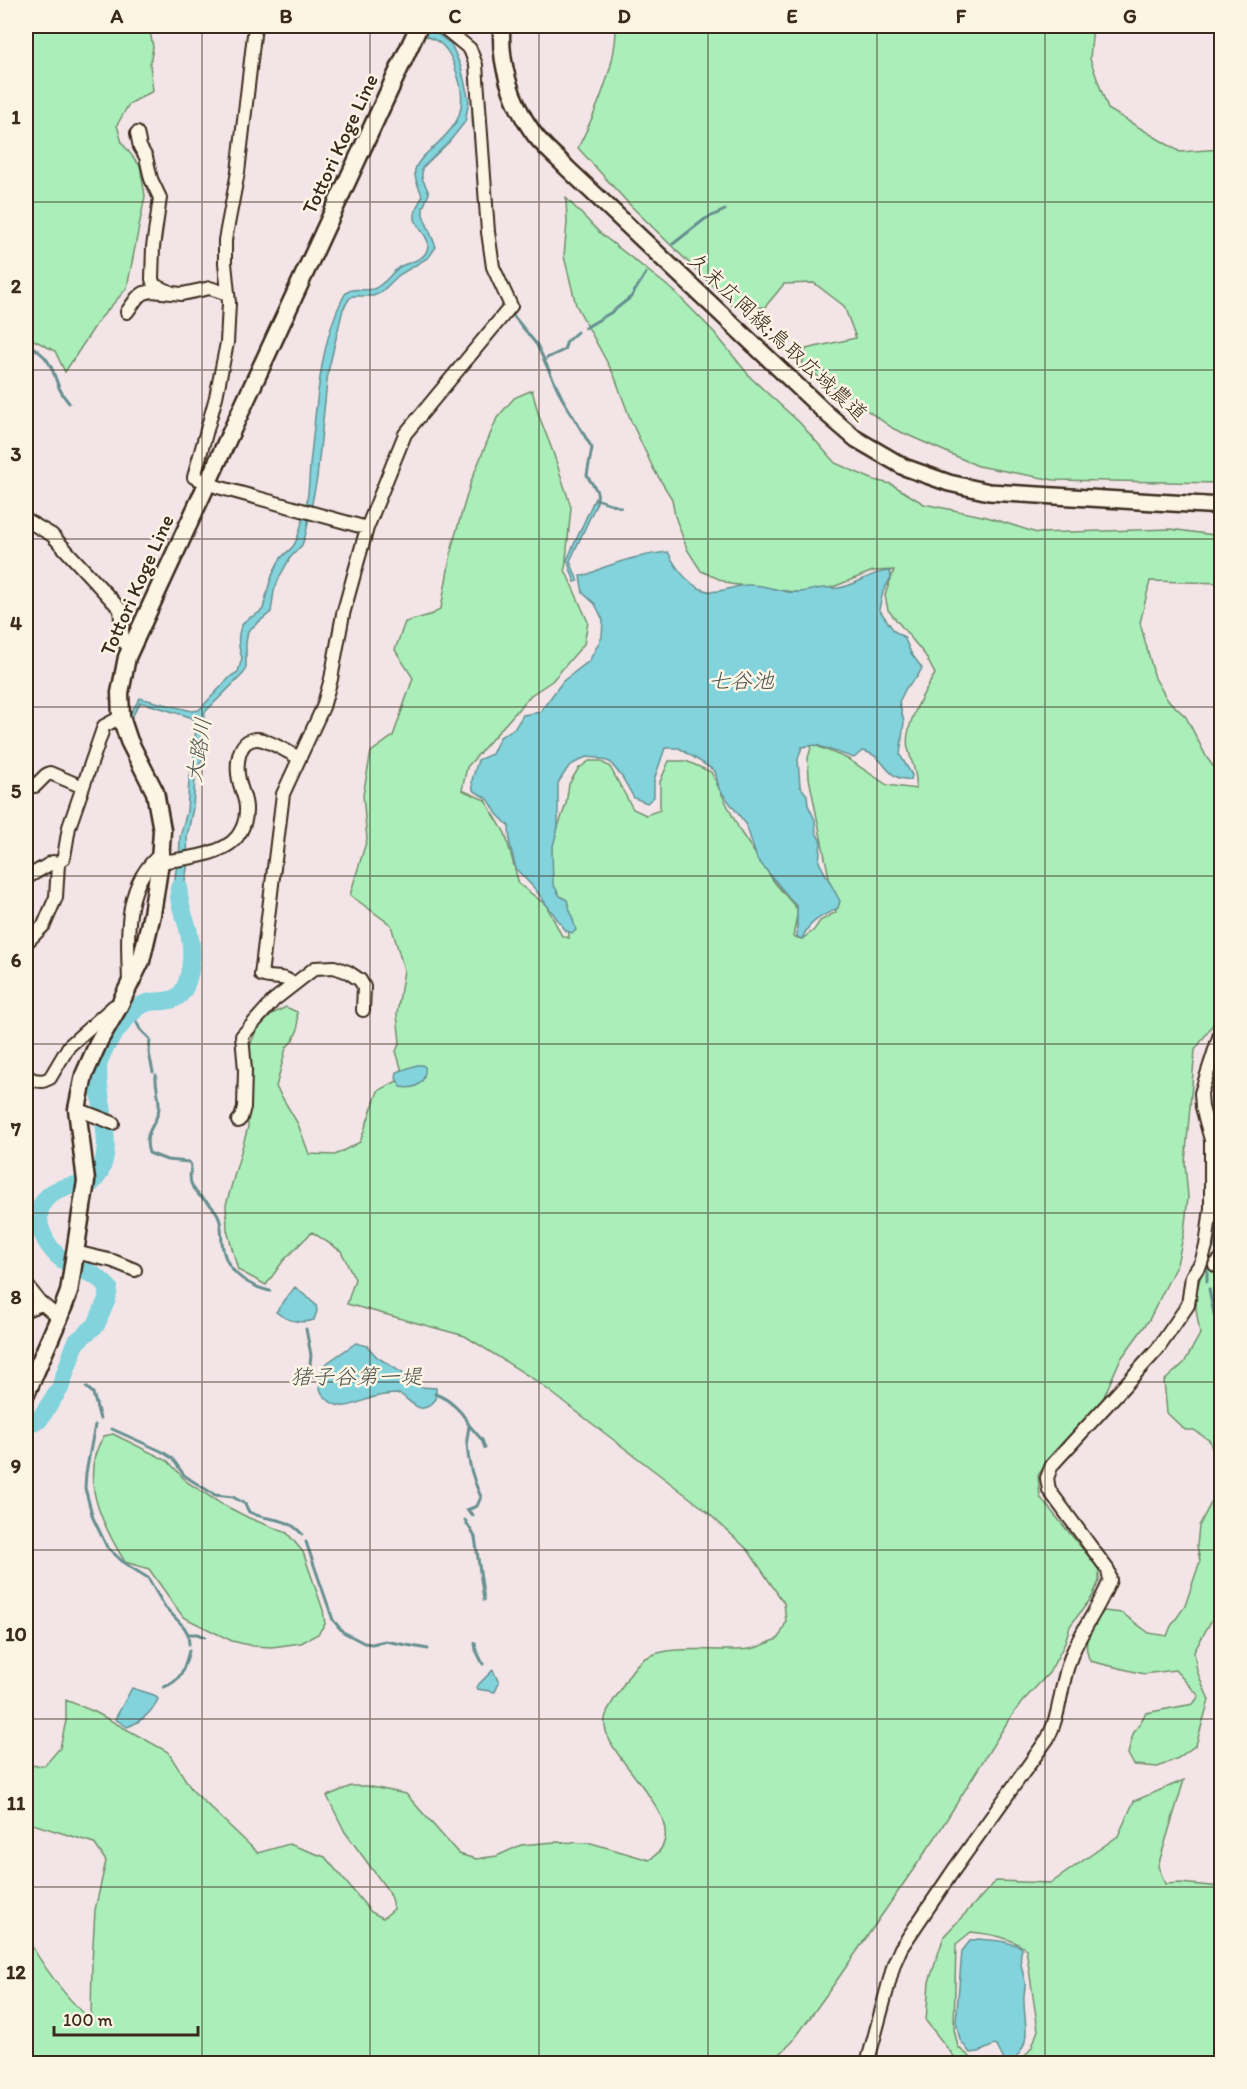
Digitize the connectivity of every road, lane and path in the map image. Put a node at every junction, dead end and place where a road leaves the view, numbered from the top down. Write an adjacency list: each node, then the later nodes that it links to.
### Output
1 (255, 26): 7 (street)
2 (442, 26): 12 (street)
3 (502, 26): 10 (street, 久末広岡線;鳥取広域農道)
4 (416, 31): 9 (main road, Tottori Koge Line)
5 (137, 134): 6 (street)
6 (173, 293): 7 (street); 8 (street)
7 (228, 294): 9 (street)
8 (127, 312)
9 (208, 483): 12 (street); 13 (main road, Tottori Koge Line)
10 (1221, 506)
11 (26, 521): 13 (street)
12 (367, 528): 15 (street)
13 (131, 649): 14 (main road, Tottori Koge Line)
14 (121, 717): 17 (street); 18 (main road, Tottori Koge Line)
15 (299, 758): 18 (street); 22 (street)
16 (35, 786): 17 (street)
17 (83, 787): 19 (street)
18 (160, 858): 23 (main road, Tottori Koge Line)
19 (58, 864): 20 (street); 21 (street)
20 (26, 878)
21 (26, 944)
22 (293, 985): 24 (street); 28 (street)
23 (126, 992): 26 (street); 27 (main road, Tottori Koge Line)
24 (363, 1010)
25 (1221, 1028): 37 (street)
26 (28, 1082)
27 (78, 1109): 29 (street); 30 (main road, Tottori Koge Line)
28 (238, 1121)
29 (113, 1123)
30 (73, 1260): 31 (street); 35 (main road, Tottori Koge Line)
31 (135, 1270)
32 (26, 1284): 33 (street)
33 (42, 1304): 34 (street); 35 (street)
34 (26, 1310)
35 (59, 1318): 36 (main road, Tottori Koge Line)
36 (26, 1394)
37 (867, 2064)

